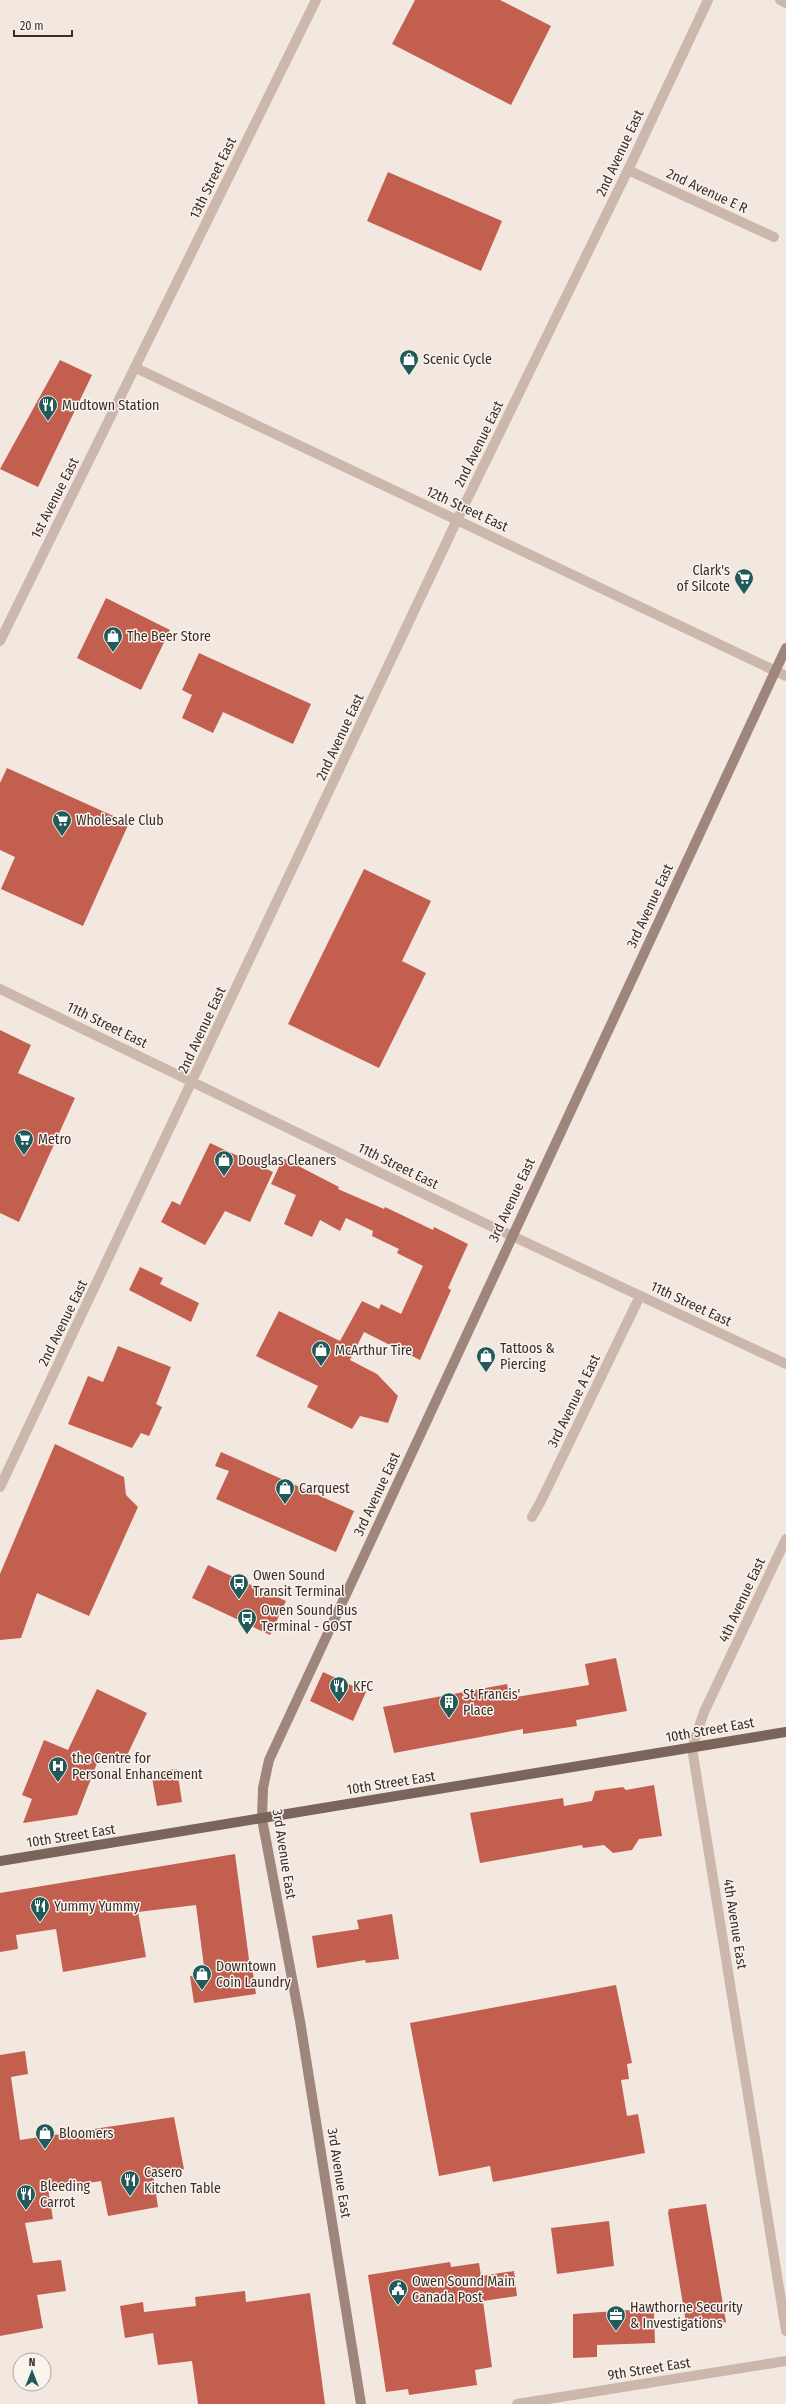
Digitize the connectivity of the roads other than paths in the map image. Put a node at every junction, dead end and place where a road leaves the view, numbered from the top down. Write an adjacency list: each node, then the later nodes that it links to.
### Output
1 (316, 0): 7 (street, 13th Street East)
2 (708, 0): 5 (street, 2nd Avenue East)
3 (780, 0): 4 (street)
4 (786, 3)
5 (628, 170): 6 (street, 2nd Avenue E R); 8 (street, 2nd Avenue East)
6 (774, 237)
7 (136, 368): 8 (street, 12th Street East); 9 (street, 1st Avenue East)
8 (457, 520): 11 (street, 12th Street East); 14 (street, 2nd Avenue East)
9 (0, 641)
10 (786, 648): 11 (main road, 3rd Avenue East)
11 (776, 671): 12 (street, 12th Street East); 15 (main road, 3rd Avenue East)
12 (786, 676)
13 (0, 990): 14 (street, 11th Street East)
14 (193, 1083): 15 (street, 11th Street East); 18 (street, 2nd Avenue East)
15 (511, 1235): 16 (street, 11th Street East); 23 (main road, 3rd Avenue East)
16 (640, 1296): 17 (street, 11th Street East); 19 (street, 3rd Avenue A East)
17 (786, 1364)
18 (0, 1488)
19 (532, 1517)
20 (786, 1539): 22 (street, 4th Avenue East)
21 (786, 1732): 22 (main road, 10th Street East)
22 (692, 1748): 23 (main road, 10th Street East); 25 (street, 4th Avenue East)
23 (262, 1819): 24 (main road, 10th Street East); 27 (main road, 3rd Avenue East)
24 (0, 1861)
25 (786, 2332)
26 (786, 2361): 28 (street, 9th Street East)
27 (361, 2404)
28 (517, 2404)

